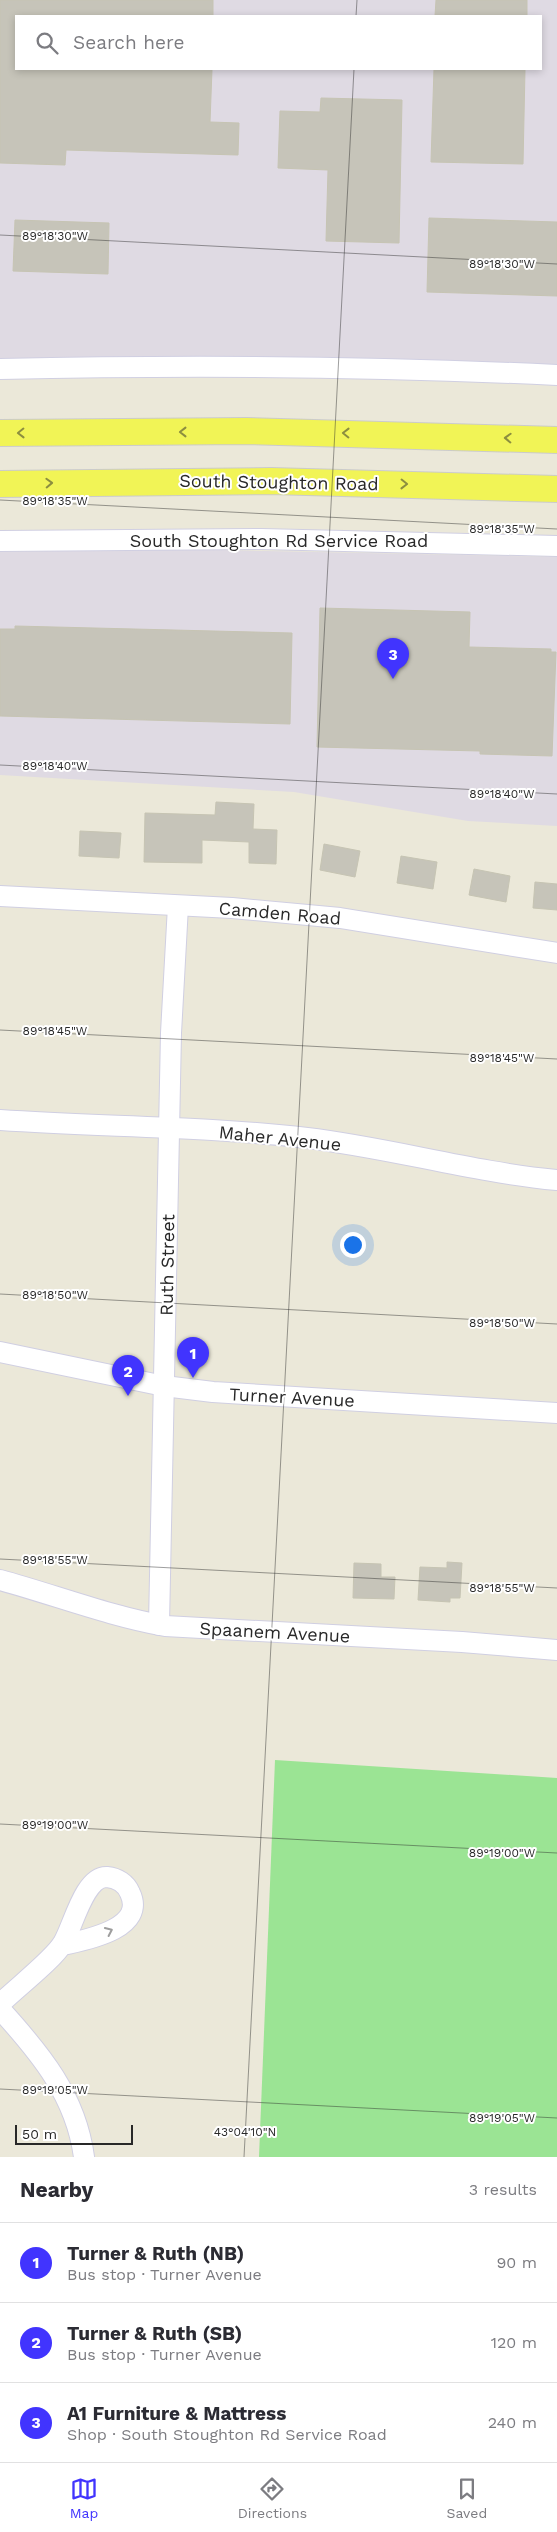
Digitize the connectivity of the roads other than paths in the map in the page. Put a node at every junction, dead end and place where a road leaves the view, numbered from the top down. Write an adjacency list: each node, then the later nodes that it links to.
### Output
1 (0, 369): 2 (street)
2 (557, 375)
3 (0, 433): 4 (main road, one-way to 3)
4 (557, 440)
5 (0, 484): 6 (main road, South Stoughton Road, one-way to 6)
6 (557, 489)
7 (0, 541): 8 (street, South Stoughton Rd Service Road)
8 (557, 546)
9 (0, 896): 10 (street, Camden Road)
10 (178, 906): 11 (street, Camden Road); 13 (street, Ruth Street)
11 (557, 953)
12 (0, 1120): 13 (street, Maher Avenue)
13 (169, 1128): 14 (street, Maher Avenue); 16 (street, Ruth Street)
14 (557, 1180)
15 (0, 1352): 16 (street, Turner Avenue)
16 (164, 1386): 17 (street, Turner Avenue); 19 (street, Ruth Street)
17 (557, 1413)
18 (0, 1580): 19 (street, Spaanem Avenue)
19 (160, 1625): 20 (street, Spaanem Avenue)
20 (557, 1650)
21 (63, 1945): 22 (street)
22 (0, 2004)
23 (0, 2009): 24 (street)
24 (84, 2157)

